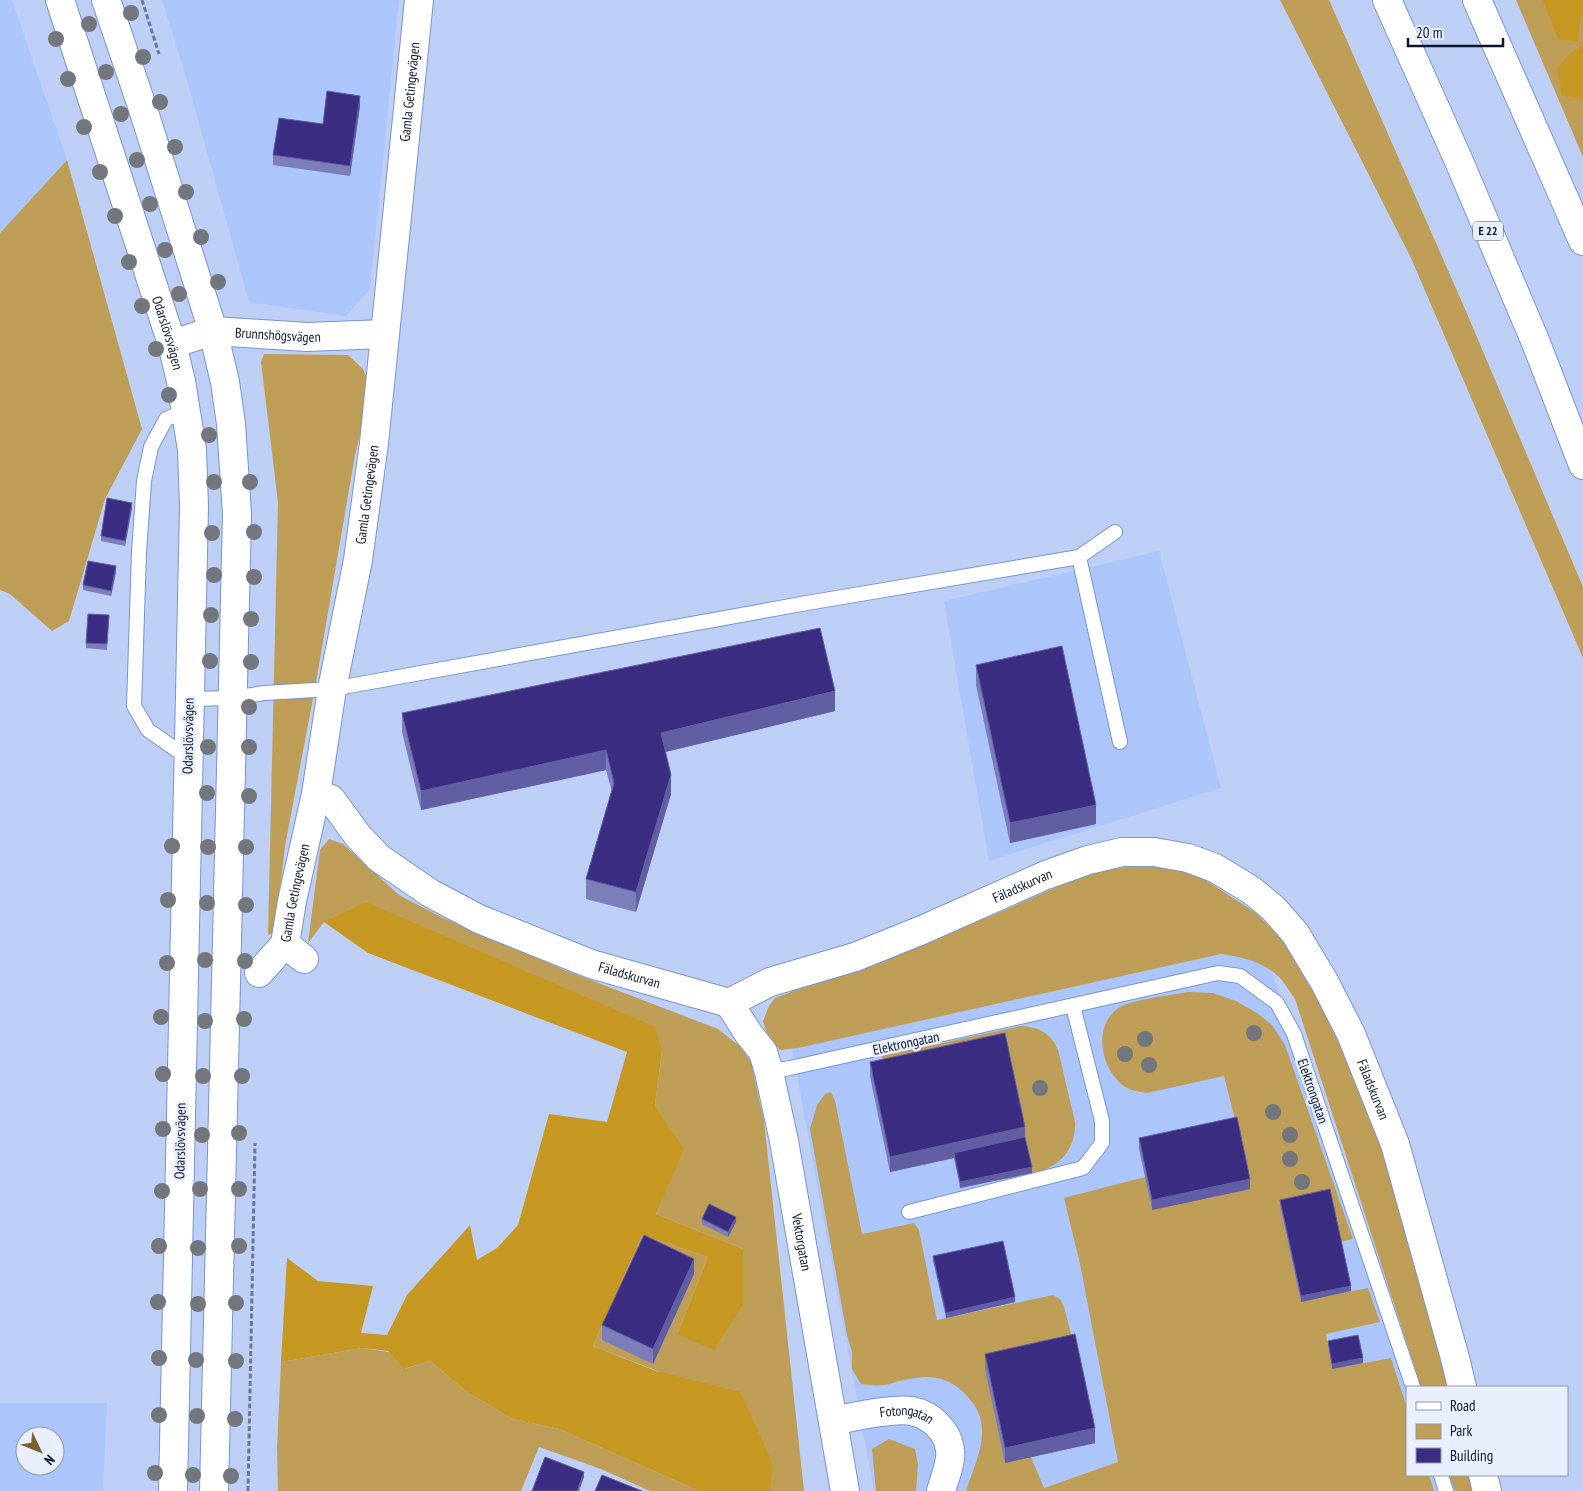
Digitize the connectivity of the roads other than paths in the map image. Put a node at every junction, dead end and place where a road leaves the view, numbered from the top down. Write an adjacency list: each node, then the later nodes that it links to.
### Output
1 (60, 0): 9 (main road, Odarslövsvägen)
2 (106, 0): 7 (main road)
3 (419, 0): 8 (main road, Gamla Getingevägen)
4 (1386, 0): 11 (main road, E 22)
5 (1477, 0): 6 (main road)
6 (1583, 241)
7 (213, 331): 8 (main road, Brunnshögsvägen); 9 (main road, Brunnshögsvägen); 15 (main road)
8 (385, 334): 14 (main road, Gamla Getingevägen)
9 (172, 344): 10 (main road, Odarslövsvägen)
10 (185, 411): 16 (main road, Odarslövsvägen); 18 (lane)
11 (1583, 465)
12 (1115, 532): 13 (lane)
13 (1079, 557): 14 (lane); 17 (lane)
14 (332, 689): 15 (lane); 19 (main road, Gamla Getingevägen)
15 (232, 698): 16 (lane); 31 (main road)
16 (189, 699): 18 (main road, Odarslövsvägen)
17 (1120, 742)
18 (188, 758): 30 (main road, Odarslövsvägen)
19 (316, 794): 20 (main road, Gamla Getingevägen); 21 (main road, Fäladskurvan)
20 (259, 973)
21 (729, 1003): 23 (main road, Vektorgatan); 26 (main road, Fäladskurvan)
22 (1073, 1006): 23 (lane, Elektrongatan); 24 (lane); 25 (lane, Elektrongatan)
23 (768, 1072): 27 (main road, Vektorgatan)
24 (909, 1212)
25 (1413, 1386)
26 (1462, 1386)
27 (833, 1421): 32 (main road, Vektorgatan); 33 (main road, Fotongatan)
28 (1441, 1476): 34 (lane)
29 (1483, 1476): 35 (main road)
30 (173, 1491)
31 (214, 1491)
32 (845, 1491)
33 (941, 1491)
34 (1446, 1491)
35 (1488, 1491)

